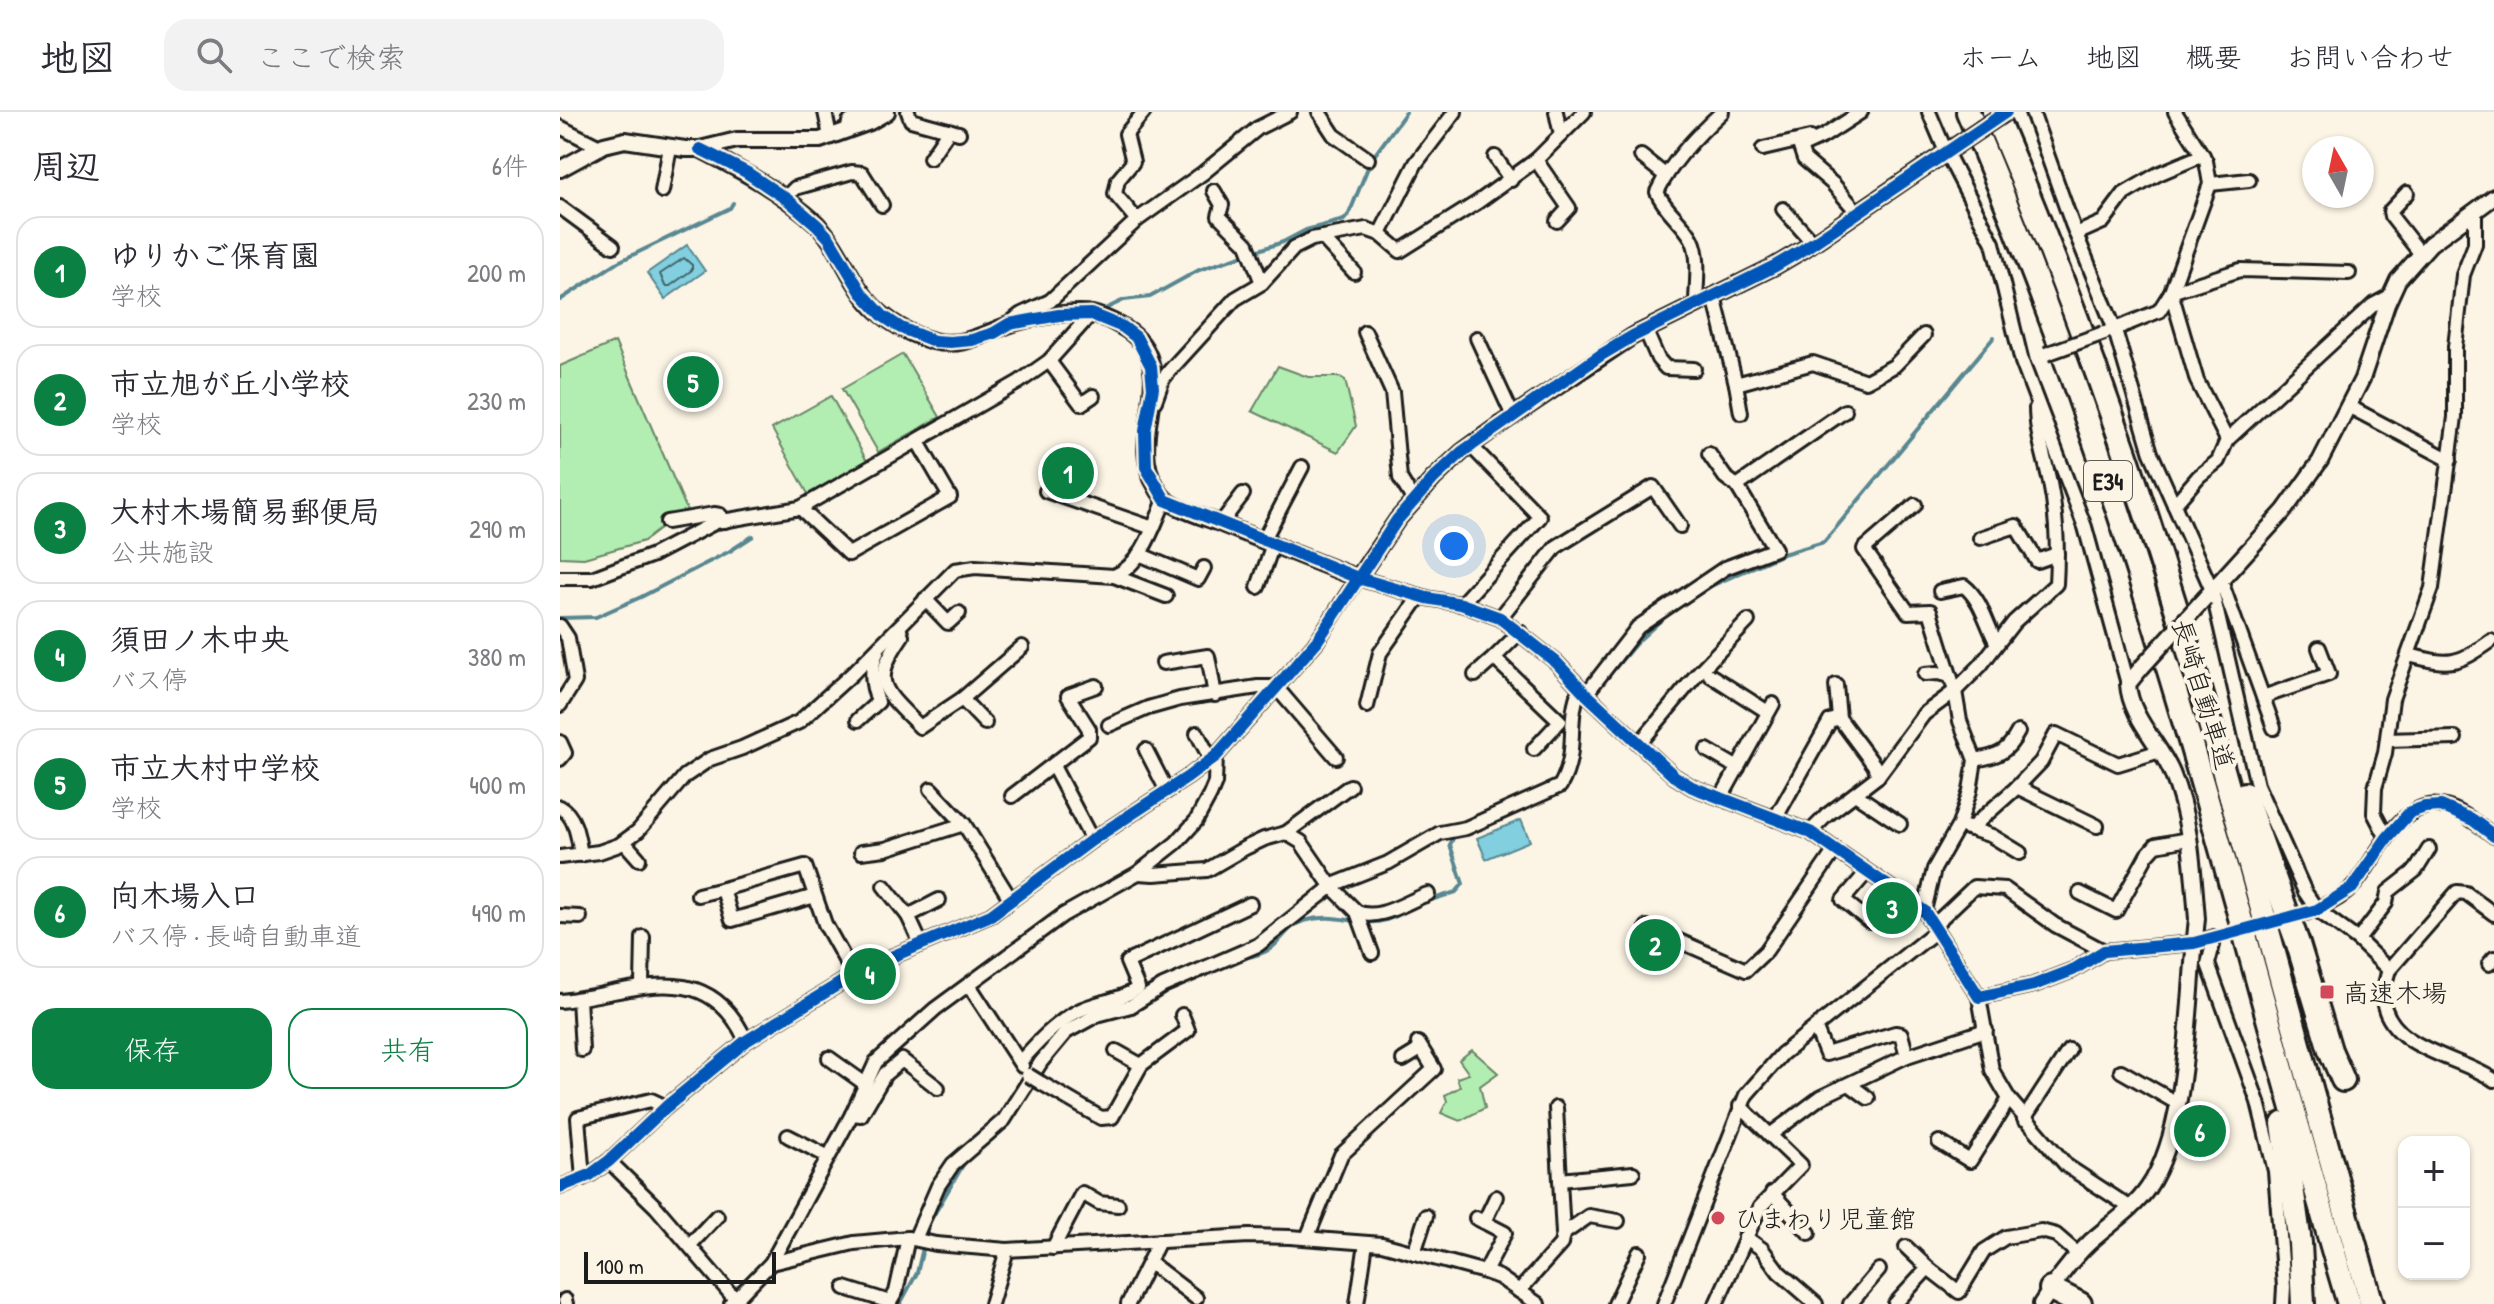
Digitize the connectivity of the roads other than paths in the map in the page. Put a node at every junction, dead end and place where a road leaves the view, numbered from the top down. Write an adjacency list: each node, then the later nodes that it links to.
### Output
1 (825, 112): 22 (street)
2 (868, 112): 20 (street)
3 (887, 112): 20 (street)
4 (908, 112): 32 (street)
5 (1144, 112): 50 (street)
6 (1290, 112): 50 (street)
7 (1319, 112): 33 (street)
8 (1455, 112): 52 (street)
9 (1556, 112): 21 (street)
10 (1584, 112): 21 (street)
11 (1722, 112): 36 (street)
12 (1861, 112): 23 (street)
13 (1929, 112): 28 (street)
14 (1968, 112): 199 (highway, 長崎自動車道 / E34)
15 (1994, 112): 119 (highway, 長崎自動車道 / E34)
16 (2006, 112): 28 (street, bridge)
17 (2032, 112): 53 (street)
18 (2175, 112): 29 (street)
19 (560, 127): 24 (street)
20 (848, 130): 22 (street)
21 (1561, 135): 34 (street)
22 (830, 136): 26 (street)
23 (1824, 136): 27 (street); 48 (street)
24 (600, 147): 25 (street); 35 (street)
25 (670, 147): 26 (street); 40 (street)
26 (700, 149): 44 (street)
27 (1763, 149)
28 (1950, 149): 48 (street); 73 (street)
29 (2203, 155): 39 (street); 53 (street)
30 (1641, 156): 36 (street)
31 (1495, 157): 37 (street)
32 (930, 158)
33 (1368, 159)
34 (1536, 160): 37 (street); 51 (street)
35 (560, 169)
36 (1666, 176): 64 (street)
37 (1511, 180): 52 (street)
38 (2249, 180): 39 (street)
39 (2210, 184): 61 (street)
40 (662, 191)
41 (1214, 191): 60 (street)
42 (2407, 193): 57 (street)
43 (2494, 197): 49 (street)
44 (785, 198): 45 (street); 66 (street)
45 (882, 205)
46 (560, 207): 56 (street)
47 (1783, 209): 55 (street)
48 (1858, 213): 55 (street)
49 (2475, 213): 57 (street); 89 (street)
50 (1137, 220): 66 (street)
51 (1557, 221)
52 (1380, 234): 54 (street)
53 (2076, 234): 68 (street)
54 (1322, 237): 58 (street); 60 (street)
55 (1813, 243): 62 (street)
56 (613, 246)
57 (2420, 253): 63 (street)
58 (1354, 272)
59 (2349, 273): 61 (street)
60 (1262, 283): 80 (street)
61 (2171, 292): 68 (street); 85 (street)
62 (1714, 296): 64 (street); 75 (street)
63 (2390, 296): 79 (street); 85 (street)
64 (1696, 304): 67 (street)
65 (1091, 314): 66 (street); 72 (street); 80 (street)
66 (1009, 324)
67 (1645, 329): 74 (street); 84 (street)
68 (2109, 331): 73 (street, bridge); 97 (street)
69 (1365, 332): 95 (street)
70 (1924, 335): 75 (street)
71 (1477, 338): 84 (street)
72 (1049, 361): 78 (street); 86 (street)
73 (2022, 362): 77 (street)
74 (1694, 369)
75 (1736, 384): 83 (street)
76 (1093, 396): 78 (street)
77 (2035, 397): 107 (street); 138 (street)
78 (1081, 404): 82 (street)
79 (2348, 406): 89 (street); 113 (street)
80 (1151, 411): 94 (street)
81 (1845, 411): 91 (street)
82 (1069, 413)
83 (1741, 413)
84 (1513, 416): 87 (street)
85 (2227, 440): 97 (street)
86 (918, 442): 98 (street); 98 (street)
87 (1471, 446): 95 (street); 118 (street)
88 (1709, 454): 91 (street)
89 (2450, 460): 131 (street)
90 (1302, 467): 105 (street)
91 (1737, 486): 142 (street)
92 (1046, 491): 103 (street)
93 (1243, 494): 101 (street)
94 (1165, 500): 101 (street); 103 (street)
95 (1414, 501): 110 (street)
96 (1915, 505): 137 (street)
97 (2174, 505): 113 (street)
98 (800, 508): 99 (street)
99 (725, 521): 100 (street); 109 (street)
100 (667, 522)
101 (1221, 523): 105 (street)
102 (1680, 526): 121 (street)
103 (1153, 528): 106 (street)
104 (1980, 538): 107 (street)
105 (1268, 542): 110 (street); 112 (street)
106 (1139, 554): 108 (street); 111 (street)
107 (2057, 554): 127 (street)
108 (1114, 576): 115 (street); 117 (street)
109 (560, 578)
110 (1358, 578): 116 (street); 141 (street)
111 (1199, 579)
112 (1258, 587)
113 (2213, 590): 138 (street, bridge); 145 (street); 214 (street)
114 (1940, 591): 127 (street)
115 (1166, 596)
116 (1420, 596): 118 (street); 148 (street)
117 (925, 599): 120 (street); 124 (street)
118 (1461, 604): 121 (street)
119 (2175, 605): 249 (highway); 319 (highway, 長崎自動車道 / E34)
120 (959, 613)
121 (1500, 618): 125 (street)
122 (1748, 621): 159 (street)
123 (560, 626): 147 (street)
124 (899, 627): 130 (street); 146 (street)
125 (1520, 632): 132 (street); 142 (street)
126 (2491, 641): 131 (street)
127 (1996, 642): 143 (street)
128 (1022, 647): 146 (street)
129 (2319, 648): 145 (street)
130 (878, 649): 150 (street); 192 (street)
131 (2409, 655): 157 (street)
132 (1494, 658): 135 (street); 160 (street)
133 (1163, 663): 144 (street)
134 (1925, 674): 137 (street)
135 (1475, 675)
136 (1710, 675): 169 (street)
137 (1950, 676): 143 (street)
138 (2128, 684): 163 (street)
139 (1836, 685): 149 (street)
140 (1096, 686): 168 (street)
141 (1276, 687): 144 (street); 164 (street); 165 (street)
142 (1583, 691): 159 (street); 204 (street)
143 (1955, 691): 167 (street); 170 (street)
144 (1215, 695): 152 (street)
145 (2263, 697): 153 (street)
146 (962, 699): 151 (street)
147 (560, 705)
148 (1367, 706)
149 (1839, 718): 170 (street); 179 (street)
150 (858, 720)
151 (985, 723)
152 (1109, 725)
153 (2274, 728)
154 (2018, 732): 167 (street)
155 (1197, 733): 165 (street)
156 (2455, 738): 157 (street)
157 (2387, 740): 189 (street)
158 (560, 742): 166 (street)
159 (1640, 743): 177 (street)
160 (1534, 749)
161 (1146, 750): 174 (street)
162 (1707, 750): 169 (street)
163 (2160, 751): 172 (street); 190 (street)
164 (1336, 757)
165 (1214, 758): 174 (street); 202 (street)
166 (560, 759)
167 (1975, 760): 185 (street)
168 (1053, 766): 176 (street); 191 (street)
169 (1738, 768): 177 (street)
170 (1878, 776): 175 (street)
171 (1350, 786): 187 (street)
172 (2017, 787): 184 (street); 185 (street)
173 (931, 789): 181 (street)
174 (1167, 791): 191 (street)
175 (1855, 794): 182 (street); 186 (street)
176 (1012, 796)
177 (1721, 798): 179 (street)
178 (560, 807): 197 (street)
179 (1775, 819): 186 (street)
180 (2473, 820): 183 (street); 188 (street); 189 (street)
181 (964, 824): 195 (street); 211 (street)
182 (1900, 824)
183 (2494, 825)
184 (2097, 826)
185 (1964, 827): 196 (street); 213 (street)
186 (1810, 832): 194 (street)
187 (1286, 833): 202 (street); 204 (street)
188 (2494, 836)
189 (2387, 838): 214 (street)
190 (2188, 839): 206 (street); 225 (street)
191 (1092, 840): 211 (street)
192 (624, 842): 197 (street); 200 (street)
193 (2429, 849): 224 (street)
194 (1835, 850): 201 (street); 221 (street)
195 (861, 852)
196 (2020, 853)
197 (581, 855): 198 (street)
198 (560, 857)
199 (2222, 858): 317 (highway); 318 (highway, 長崎自動車道 / E34)
200 (639, 859)
201 (1867, 872): 213 (street); 220 (street)
202 (1138, 873): 232 (street)
203 (884, 886): 217 (street)
204 (1331, 886): 219 (street); 284 (street)
205 (723, 889): 208 (street); 209 (street); 209 (street)
206 (2080, 893)
207 (1428, 894): 219 (street)
208 (698, 895)
209 (815, 896): 230 (street)
210 (939, 900): 217 (street)
211 (1011, 900): 226 (street)
212 (1250, 904): 246 (street)
213 (1924, 911): 222 (street)
214 (2312, 911): 224 (street)
215 (2494, 914): 229 (street)
216 (560, 916): 218 (street)
217 (908, 916): 226 (street)
218 (580, 917)
219 (1360, 919): 228 (street)
220 (1869, 921)
221 (1647, 927)
222 (1935, 928): 227 (street); 233 (street); 237 (street)
223 (643, 937): 231 (street)
224 (2358, 940): 229 (street)
225 (2194, 943): 227 (street); 256 (street); 316 (street)
226 (921, 944): 230 (street)
227 (2104, 951): 233 (street)
228 (1372, 953)
229 (2389, 969): 250 (street)
230 (853, 974): 239 (street)
231 (642, 985): 234 (street); 239 (street)
232 (969, 985): 246 (street); 251 (street)
233 (1979, 997): 238 (street)
234 (579, 999): 235 (street); 240 (street)
235 (560, 1001)
236 (1182, 1015): 247 (street)
237 (1816, 1029): 243 (street); 257 (street)
238 (1986, 1030): 243 (street); 255 (street)
239 (746, 1041): 258 (street)
240 (582, 1050)
241 (2069, 1050): 261 (street)
242 (1116, 1051): 247 (street)
243 (1907, 1056): 252 (street)
244 (829, 1058): 251 (street)
245 (1403, 1060): 283 (street)
246 (1020, 1062): 247 (street, bridge)
247 (1141, 1065)
248 (2121, 1071): 256 (street)
249 (2343, 1080)
250 (2494, 1080)
251 (864, 1083): 260 (street)
252 (1849, 1084): 254 (street); 262 (street)
253 (938, 1088): 260 (street)
254 (1868, 1098)
255 (2009, 1099): 261 (street); 264 (street)
256 (2177, 1103): 276 (street)
257 (1740, 1106): 262 (street); 310 (street)
258 (666, 1107): 266 (street); 268 (street)
259 (1556, 1108): 269 (street)
260 (852, 1114): 265 (street)
261 (2024, 1119): 276 (street)
262 (1770, 1135): 273 (street)
263 (788, 1136): 265 (street)
264 (1939, 1142)
265 (827, 1156): 295 (street)
266 (609, 1161): 268 (street); 287 (street)
267 (1633, 1173): 269 (street)
268 (583, 1178): 271 (street)
269 (1560, 1180): 281 (street)
270 (1069, 1185): 272 (street)
271 (560, 1187)
272 (1082, 1193): 275 (street); 289 (street)
273 (1772, 1193): 280 (street); 282 (street)
274 (1496, 1197): 298 (street)
275 (1118, 1205)
276 (2131, 1208): 293 (street)
277 (717, 1216): 287 (street)
278 (1426, 1216): 291 (street)
279 (1618, 1221): 281 (street)
280 (1809, 1233)
281 (1563, 1234): 300 (street)
282 (1745, 1237): 311 (street); 312 (street)
283 (1307, 1238): 285 (street); 286 (street)
284 (914, 1239): 290 (street); 295 (street); 304 (street)
285 (1159, 1241): 289 (street); 294 (street)
286 (1366, 1243): 291 (street); 307 (street)
287 (690, 1245): 303 (street)
288 (1906, 1247): 296 (street)
289 (1053, 1248): 290 (street)
290 (1007, 1250): 305 (street)
291 (1414, 1253): 298 (street)
292 (1639, 1253): 309 (street)
293 (2078, 1254): 296 (street); 301 (street)
294 (1149, 1262): 302 (street); 306 (street)
295 (771, 1263): 303 (street)
296 (1928, 1268): 314 (street)
297 (1879, 1270): 313 (street)
298 (1485, 1272): 300 (street)
299 (845, 1288): 304 (street)
300 (1519, 1291): 308 (street)
301 (2046, 1296): 315 (highway)
302 (1196, 1298)
303 (733, 1301)
304 (890, 1303)
305 (991, 1304)
306 (1128, 1304)
307 (1357, 1304)
308 (1538, 1304)
309 (1615, 1304)
310 (1664, 1304)
311 (1716, 1304)
312 (1816, 1304)
313 (1850, 1304)
314 (1895, 1304)
315 (2080, 1304)
316 (2283, 1304)
317 (2303, 1304)
318 (2349, 1304)
319 (2372, 1304)

